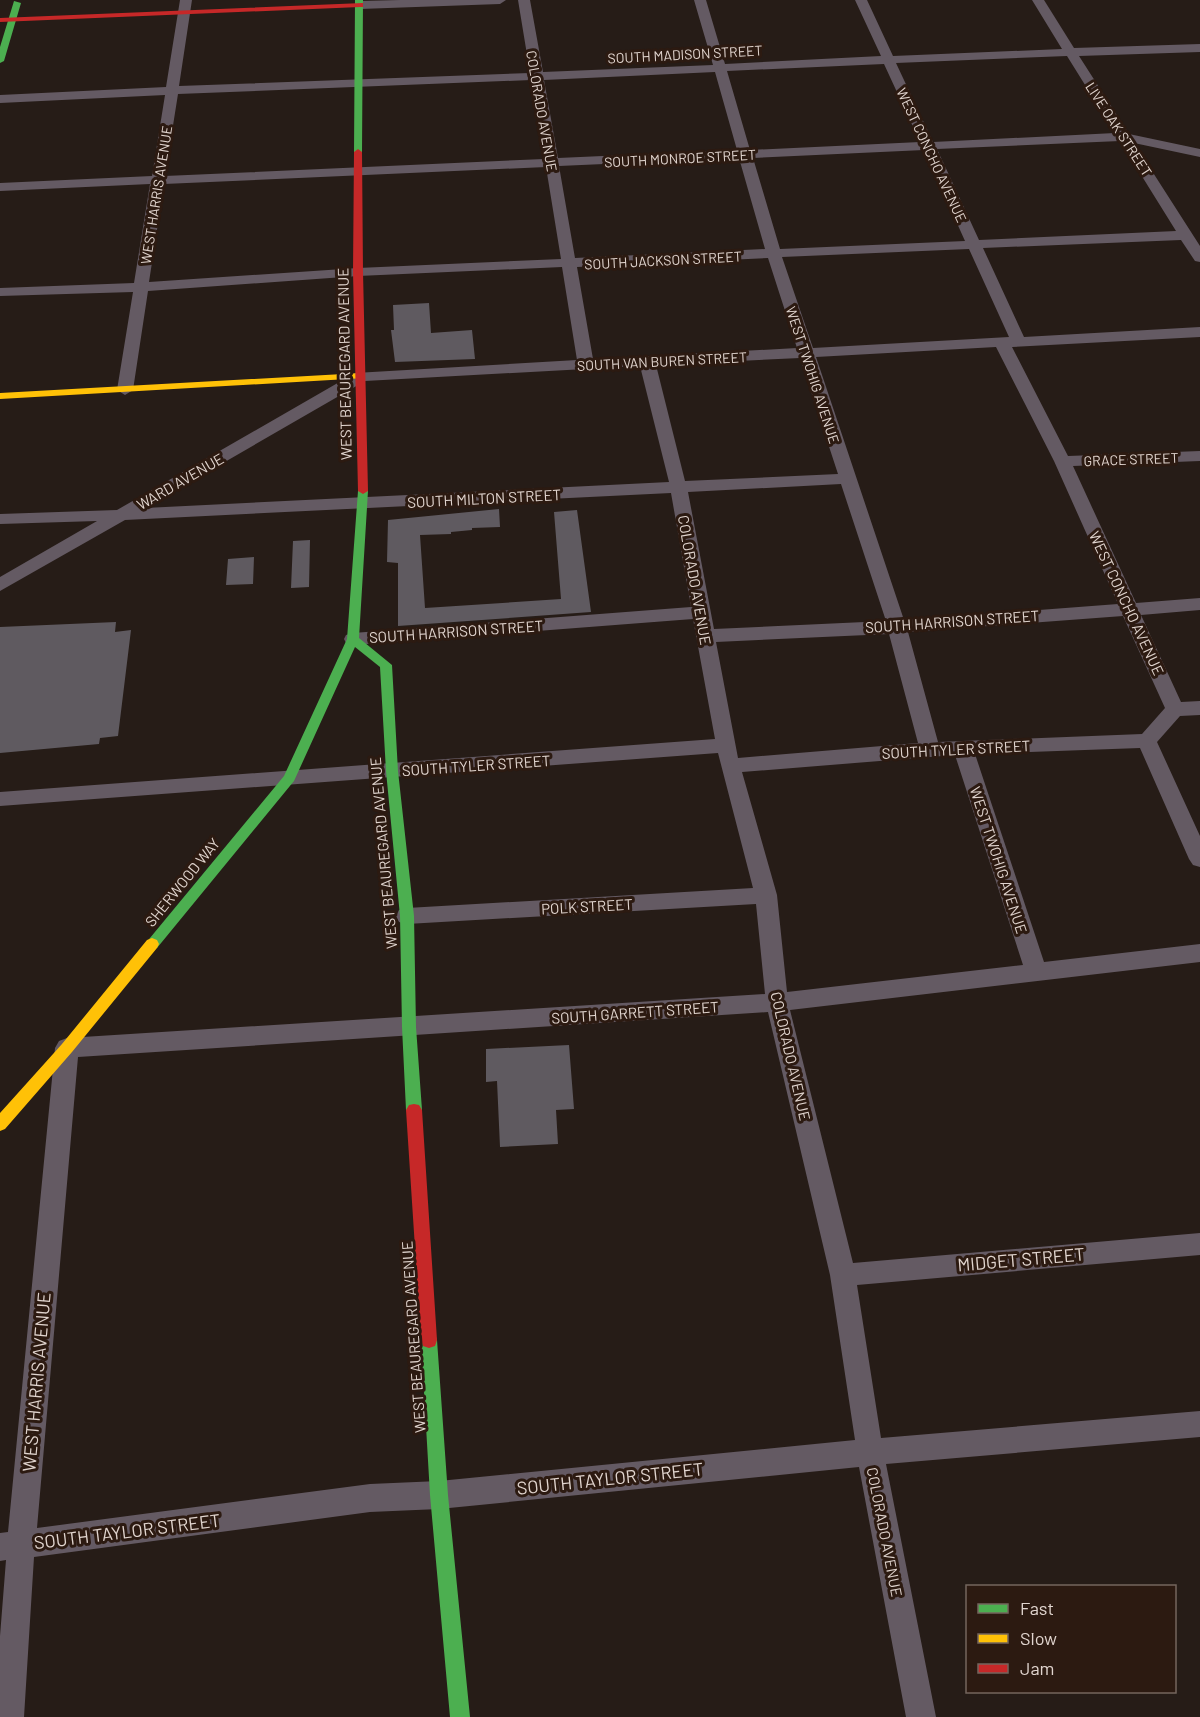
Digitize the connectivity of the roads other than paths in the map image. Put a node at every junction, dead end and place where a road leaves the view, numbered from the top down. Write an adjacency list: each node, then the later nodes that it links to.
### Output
1 (18, 0): 9 (street)
2 (500, 0): 7 (street)
3 (524, 0): 15 (street, COLORADO AVENUE)
4 (700, 0): 14 (street, WEST TWOHIG AVENUE)
5 (861, 0): 12 (street, WEST CONCHO AVENUE)
6 (1038, 0): 11 (street, LIVE OAK STREET)
7 (359, 2): 8 (street); 16 (street, WEST BEAUREGARD AVENUE)
8 (186, 6): 9 (street); 17 (street, WEST HARRIS AVENUE)
9 (6, 19): 13 (street)
10 (1200, 48): 11 (street, SOUTH MADISON STREET)
11 (1068, 51): 12 (street, SOUTH MADISON STREET); 19 (street, LIVE OAK STREET)
12 (888, 60): 14 (street, SOUTH MADISON STREET); 20 (street, WEST CONCHO AVENUE)
13 (0, 61)
14 (719, 68): 15 (street, SOUTH MADISON STREET); 22 (street, WEST TWOHIG AVENUE)
15 (536, 76): 16 (street, SOUTH MADISON STREET); 23 (street, COLORADO AVENUE)
16 (358, 84): 17 (street, SOUTH MADISON STREET); 24 (street, WEST BEAUREGARD AVENUE)
17 (172, 90): 18 (street, SOUTH MADISON STREET); 25 (street, WEST HARRIS AVENUE)
18 (0, 99)
19 (1125, 137): 20 (street, SOUTH MONROE STREET); 21 (street, SOUTH MONROE STREET); 27 (street, LIVE OAK STREET)
20 (928, 145): 22 (street, SOUTH MONROE STREET); 28 (street, WEST CONCHO AVENUE)
21 (1200, 153)
22 (744, 155): 23 (street, SOUTH MONROE STREET); 29 (street, WEST TWOHIG AVENUE)
23 (551, 164): 24 (street, SOUTH MONROE STREET); 31 (street, COLORADO AVENUE)
24 (358, 170): 25 (street, SOUTH MONROE STREET); 32 (street, WEST BEAUREGARD AVENUE)
25 (158, 180): 26 (street, SOUTH MONROE STREET); 33 (street, WEST HARRIS AVENUE)
26 (0, 187)
27 (1186, 235): 28 (street, SOUTH JACKSON STREET); 30 (street, LIVE OAK STREET)
28 (975, 246): 29 (street, SOUTH JACKSON STREET); 36 (street, WEST CONCHO AVENUE)
29 (774, 254): 31 (street, SOUTH JACKSON STREET); 37 (street, WEST TWOHIG AVENUE)
30 (1200, 258)
31 (568, 264): 32 (street, SOUTH JACKSON STREET); 39 (street, COLORADO AVENUE)
32 (358, 272): 33 (street, SOUTH JACKSON STREET); 40 (street, WEST BEAUREGARD AVENUE)
33 (141, 287): 34 (street, SOUTH JACKSON STREET); 41 (street, WEST HARRIS AVENUE)
34 (0, 292)
35 (1200, 332): 36 (street, SOUTH VAN BUREN STREET)
36 (1011, 342): 37 (street, SOUTH VAN BUREN STREET); 44 (street, WEST CONCHO AVENUE)
37 (806, 353): 38 (street, SOUTH VAN BUREN STREET); 45 (street, WEST TWOHIG AVENUE)
38 (647, 362): 39 (street, SOUTH VAN BUREN STREET); 46 (street, COLORADO AVENUE)
39 (586, 365): 40 (street, SOUTH VAN BUREN STREET)
40 (361, 376): 41 (street, SOUTH VAN BUREN STREET); 47 (street, WEST BEAUREGARD AVENUE); 48 (street, WARD AVENUE)
41 (125, 390): 42 (street, SOUTH VAN BUREN STREET)
42 (0, 396)
43 (1200, 456): 44 (street, GRACE STREET)
44 (1062, 461): 52 (street, WEST CONCHO AVENUE)
45 (848, 479): 46 (street, SOUTH MILTON STREET); 54 (street, WEST TWOHIG AVENUE)
46 (678, 486): 47 (street, SOUTH MILTON STREET); 53 (street, COLORADO AVENUE)
47 (363, 505): 48 (street, SOUTH MILTON STREET); 56 (street, WEST BEAUREGARD AVENUE)
48 (120, 516): 49 (street, SOUTH MILTON STREET); 50 (street, WARD AVENUE)
49 (0, 519)
50 (0, 585)
51 (1200, 604): 52 (street, SOUTH HARRISON STREET)
52 (1129, 608): 54 (street, SOUTH HARRISON STREET); 58 (street, WEST CONCHO AVENUE)
53 (702, 612): 55 (street, COLORADO AVENUE); 56 (street, SOUTH HARRISON STREET)
54 (897, 627): 55 (street, SOUTH HARRISON STREET); 61 (street, WEST TWOHIG AVENUE)
55 (705, 636): 62 (street, COLORADO AVENUE)
56 (353, 639): 63 (street, WEST BEAUREGARD AVENUE); 64 (street, SHERWOOD WAY)
57 (1200, 708): 58 (street)
58 (1175, 709): 59 (street)
59 (1147, 741): 60 (street, SOUTH TYLER STREET); 66 (street)
60 (963, 748): 61 (street, SOUTH TYLER STREET); 70 (street, WEST TWOHIG AVENUE)
61 (930, 749): 62 (street, SOUTH TYLER STREET)
62 (728, 756): 63 (street, SOUTH TYLER STREET); 67 (street, COLORADO AVENUE)
63 (392, 771): 64 (street, SOUTH TYLER STREET); 68 (street, WEST BEAUREGARD AVENUE)
64 (289, 778): 65 (street, SOUTH TYLER STREET); 73 (street, SHERWOOD WAY)
65 (0, 799)
66 (1200, 859)
67 (766, 895): 68 (street, POLK STREET); 71 (street, COLORADO AVENUE)
68 (407, 916): 72 (street, WEST BEAUREGARD AVENUE)
69 (1200, 953): 70 (street, SOUTH GARRETT STREET)
70 (1036, 972): 71 (street, SOUTH GARRETT STREET)
71 (777, 1002): 72 (street, SOUTH GARRETT STREET); 76 (street, COLORADO AVENUE)
72 (409, 1027): 73 (street, SOUTH GARRETT STREET); 79 (street, WEST BEAUREGARD AVENUE)
73 (67, 1048): 74 (street, SHERWOOD WAY); 80 (street, WEST HARRIS AVENUE)
74 (0, 1124)
75 (1200, 1244): 76 (street, MIDGET STREET)
76 (843, 1275): 78 (street, COLORADO AVENUE)
77 (1200, 1424): 78 (street, SOUTH TAYLOR STREET)
78 (870, 1452): 79 (street, SOUTH TAYLOR STREET); 83 (street, COLORADO AVENUE)
79 (439, 1495): 80 (street, SOUTH TAYLOR STREET); 82 (street, WEST BEAUREGARD AVENUE)
80 (10, 1546): 81 (street, WEST HARRIS AVENUE)
81 (9, 1717)
82 (460, 1717)
83 (921, 1717)

